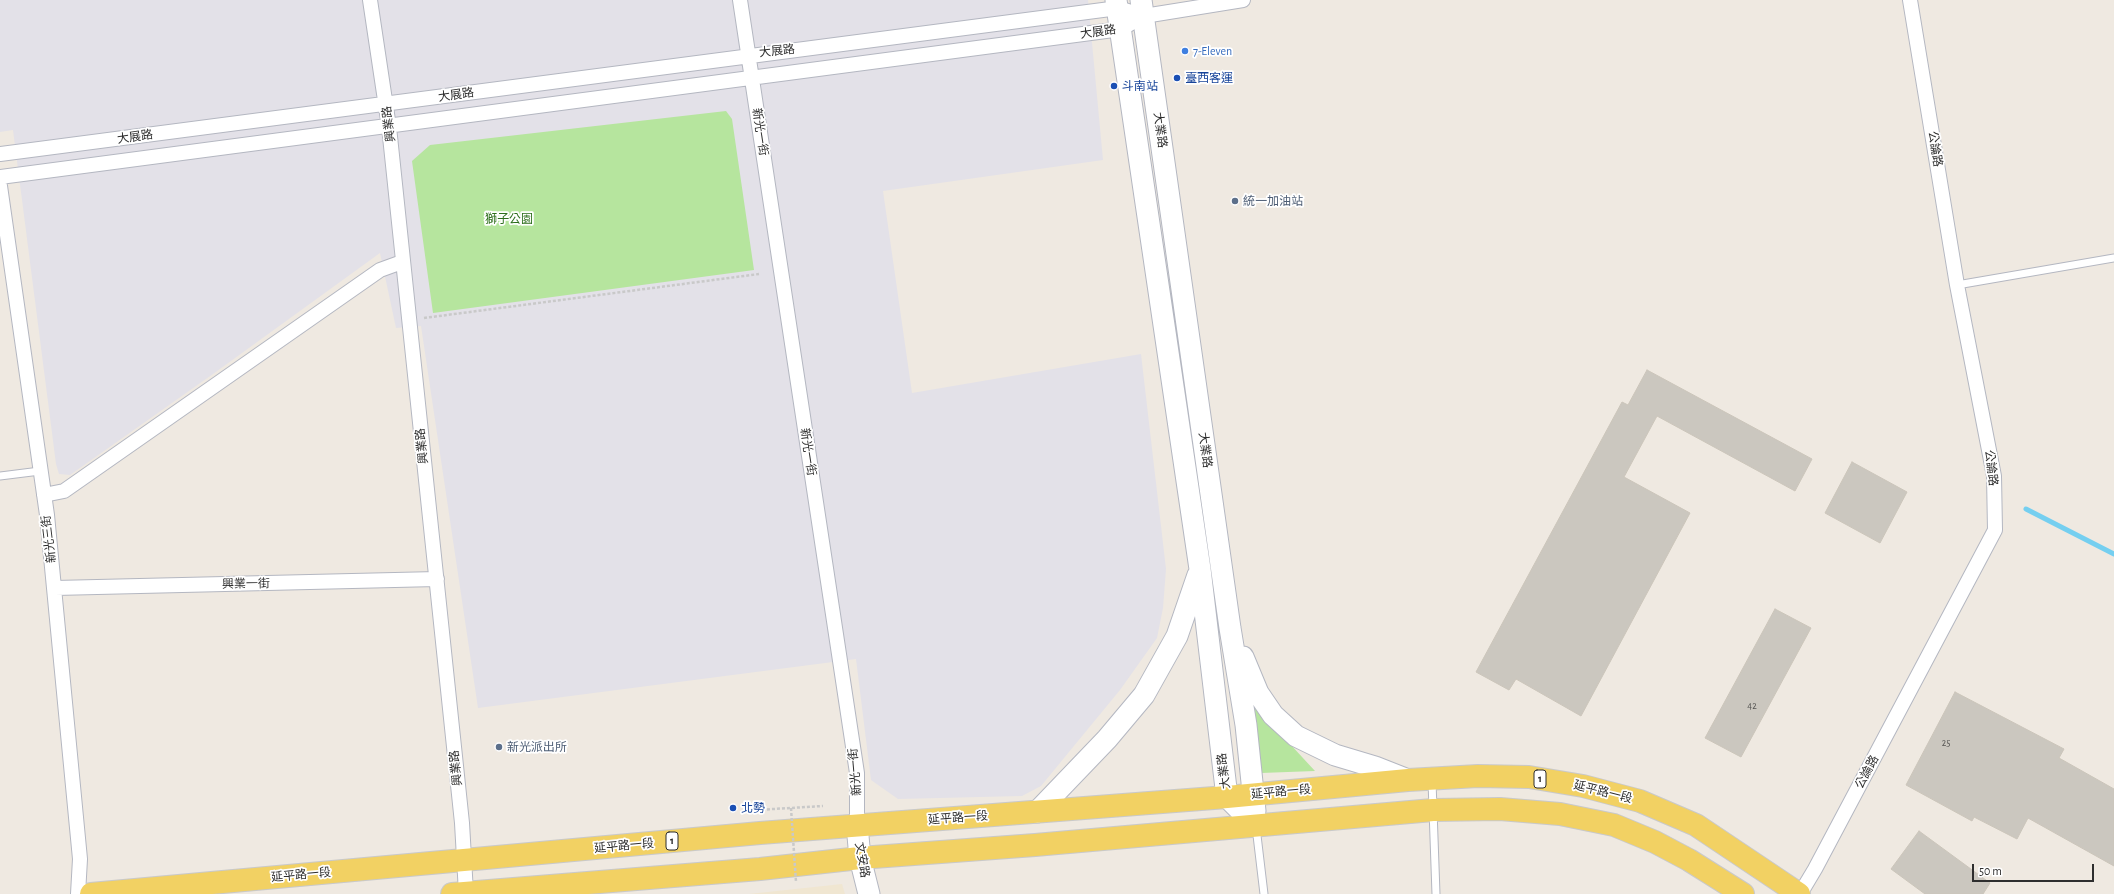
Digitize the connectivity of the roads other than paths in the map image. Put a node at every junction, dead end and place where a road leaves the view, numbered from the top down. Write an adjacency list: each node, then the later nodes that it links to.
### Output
1 (370, 0): 10 (street, 興業路)
2 (740, 0): 8 (street, 新光一街)
3 (1243, 0): 6 (street)
4 (1910, 0): 19 (street, 公論路)
5 (1117, 4): 6 (street, 大展路); 7 (main road, 大業路); 8 (street, 大展路)
6 (1142, 8): 7 (street, 大展路); 14 (main road, 大業路)
7 (1121, 29): 9 (street, 大展路); 15 (main road, 大業路)
8 (748, 55): 9 (street, 新光一街); 10 (street, 大展路)
9 (752, 79): 11 (street, 大展路); 37 (street, 新光一街)
10 (386, 104): 11 (street, 興業路); 12 (street, 大展路)
11 (389, 127): 13 (street, 大展路); 18 (street, 興業路)
12 (0, 154)
13 (0, 177)
14 (1167, 180): 15 (main road); 20 (main road, 大業路)
15 (1144, 185): 21 (main road, 大業路)
16 (0, 186): 22 (street, 新光三街)
17 (2114, 258): 19 (lane)
18 (402, 262): 24 (street); 26 (street, 興業路)
19 (1957, 285): 48 (street, 公論路)
20 (1204, 443): 21 (main road); 28 (main road, 大業路)
21 (1183, 447): 25 (main road, 大業路)
22 (40, 471): 23 (lane); 24 (street, 新光三街)
23 (0, 476)
24 (44, 495): 27 (street, 新光三街)
25 (1200, 569): 33 (main road, 大業路); 35 (main road)
26 (437, 580): 27 (street, 興業一街); 40 (street, 興業路)
27 (55, 588): 42 (street, 新光三街)
28 (1230, 628): 30 (main road); 32 (main road, 大業路)
29 (1432, 778): 30 (main road, 延平路一段 / 1); 31 (main road, 延平路一段 / 1); 34 (lane)
30 (1408, 780): 32 (main road, 延平路一段 / 1)
31 (1608, 792): 36 (main road); 48 (main road, 延平路一段 / 1)
32 (1254, 794): 33 (main road, 延平路一段 / 1); 38 (main road, 大業路)
33 (1227, 798): 35 (main road, 延平路一段 / 1); 38 (main road, 大業路)
34 (1433, 810): 36 (main road); 38 (main road); 46 (lane)
35 (1037, 812): 37 (main road, 延平路一段 / 1)
36 (1599, 822): 47 (main road)
37 (857, 825): 39 (main road, 文安路); 40 (main road, 延平路一段 / 1)
38 (1255, 825): 39 (main road); 45 (lane)
39 (860, 858): 41 (main road); 44 (main road, 文安路)
40 (464, 860): 41 (street, 興業路); 43 (main road, 延平路一段 / 1)
41 (459, 893)
42 (78, 894)
43 (91, 894)
44 (869, 894)
45 (1264, 894)
46 (1436, 894)
47 (1743, 894)
48 (1799, 894)

